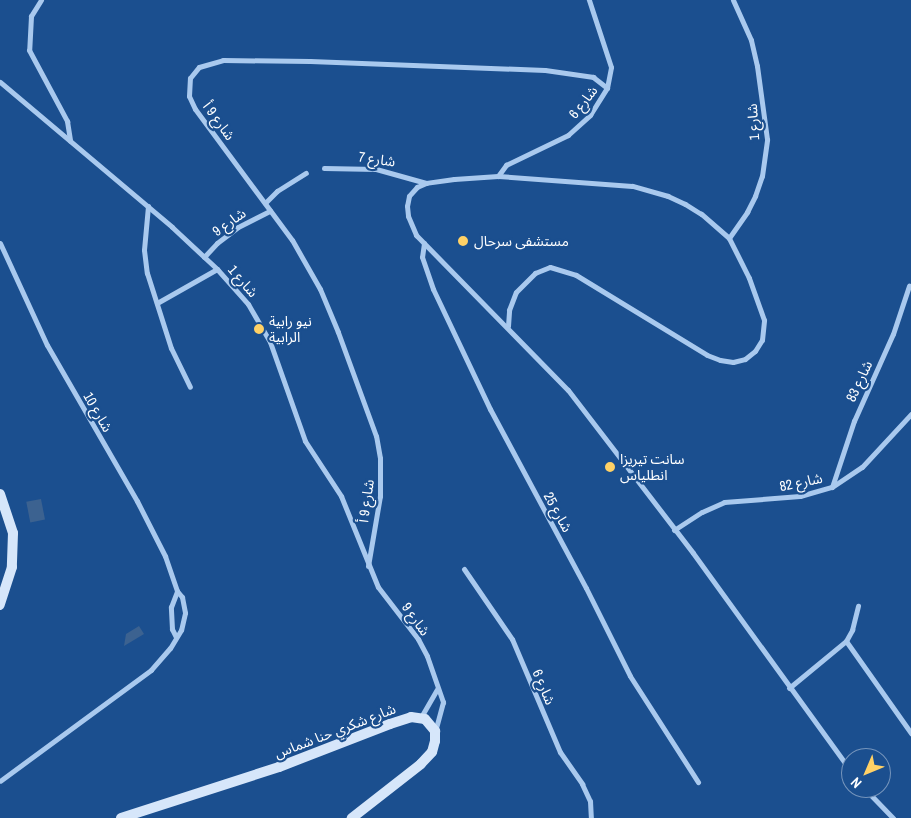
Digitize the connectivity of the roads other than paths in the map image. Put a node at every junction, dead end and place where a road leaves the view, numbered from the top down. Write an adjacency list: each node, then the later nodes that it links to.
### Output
1 (41, 0): 6 (street)
2 (589, 0): 5 (street, شارع 6)
3 (733, 0): 14 (street, شارع 1)
4 (0, 82): 6 (street, شارع 1)
5 (607, 88): 9 (street, شارع 6); 11 (street, شارع 9 أ)
6 (70, 140): 12 (street, شارع 1)
7 (324, 168): 10 (street, شارع 7)
8 (306, 173): 11 (street)
9 (498, 176): 10 (street, شارع 7); 14 (street, شارع 7)
10 (426, 182): 16 (street)
11 (265, 204): 13 (street, شارع 9 أ)
12 (148, 206): 17 (street, شارع 1); 20 (street)
13 (270, 211): 17 (street, شارع 9); 27 (street, شارع 9 أ)
14 (729, 238): 21 (street)
15 (0, 243): 29 (street, شارع 10)
16 (424, 243): 21 (street); 41 (street, شارع 25)
17 (204, 257): 18 (street, شارع 1)
18 (217, 269): 20 (street); 27 (street, شارع 1)
19 (909, 286): 24 (street, شارع 83)
20 (157, 303): 22 (street)
21 (508, 326): 26 (street)
22 (190, 388)
23 (911, 414): 24 (street, شارع 82)
24 (832, 487): 26 (street, شارع 82)
25 (0, 494): 30 (street)
26 (674, 530): 34 (street)
27 (368, 566): 35 (street, شارع 9)
28 (464, 569): 45 (street, شارع 6)
29 (177, 591): 32 (street); 32 (street, شارع 10)
30 (0, 606)
31 (858, 606): 33 (street)
32 (176, 637): 40 (street, شارع 10)
33 (846, 641): 34 (street); 38 (street)
34 (789, 688): 39 (street)
35 (437, 689): 36 (street); 37 (street, شارع 9)
36 (421, 717): 37 (street); 43 (street, شارع شكري حنا شماس)
37 (435, 732): 44 (street)
38 (911, 734)
39 (841, 758)
40 (0, 780)
41 (698, 782)
42 (874, 798): 46 (street)
43 (121, 818)
44 (352, 818)
45 (590, 818)
46 (893, 818)

